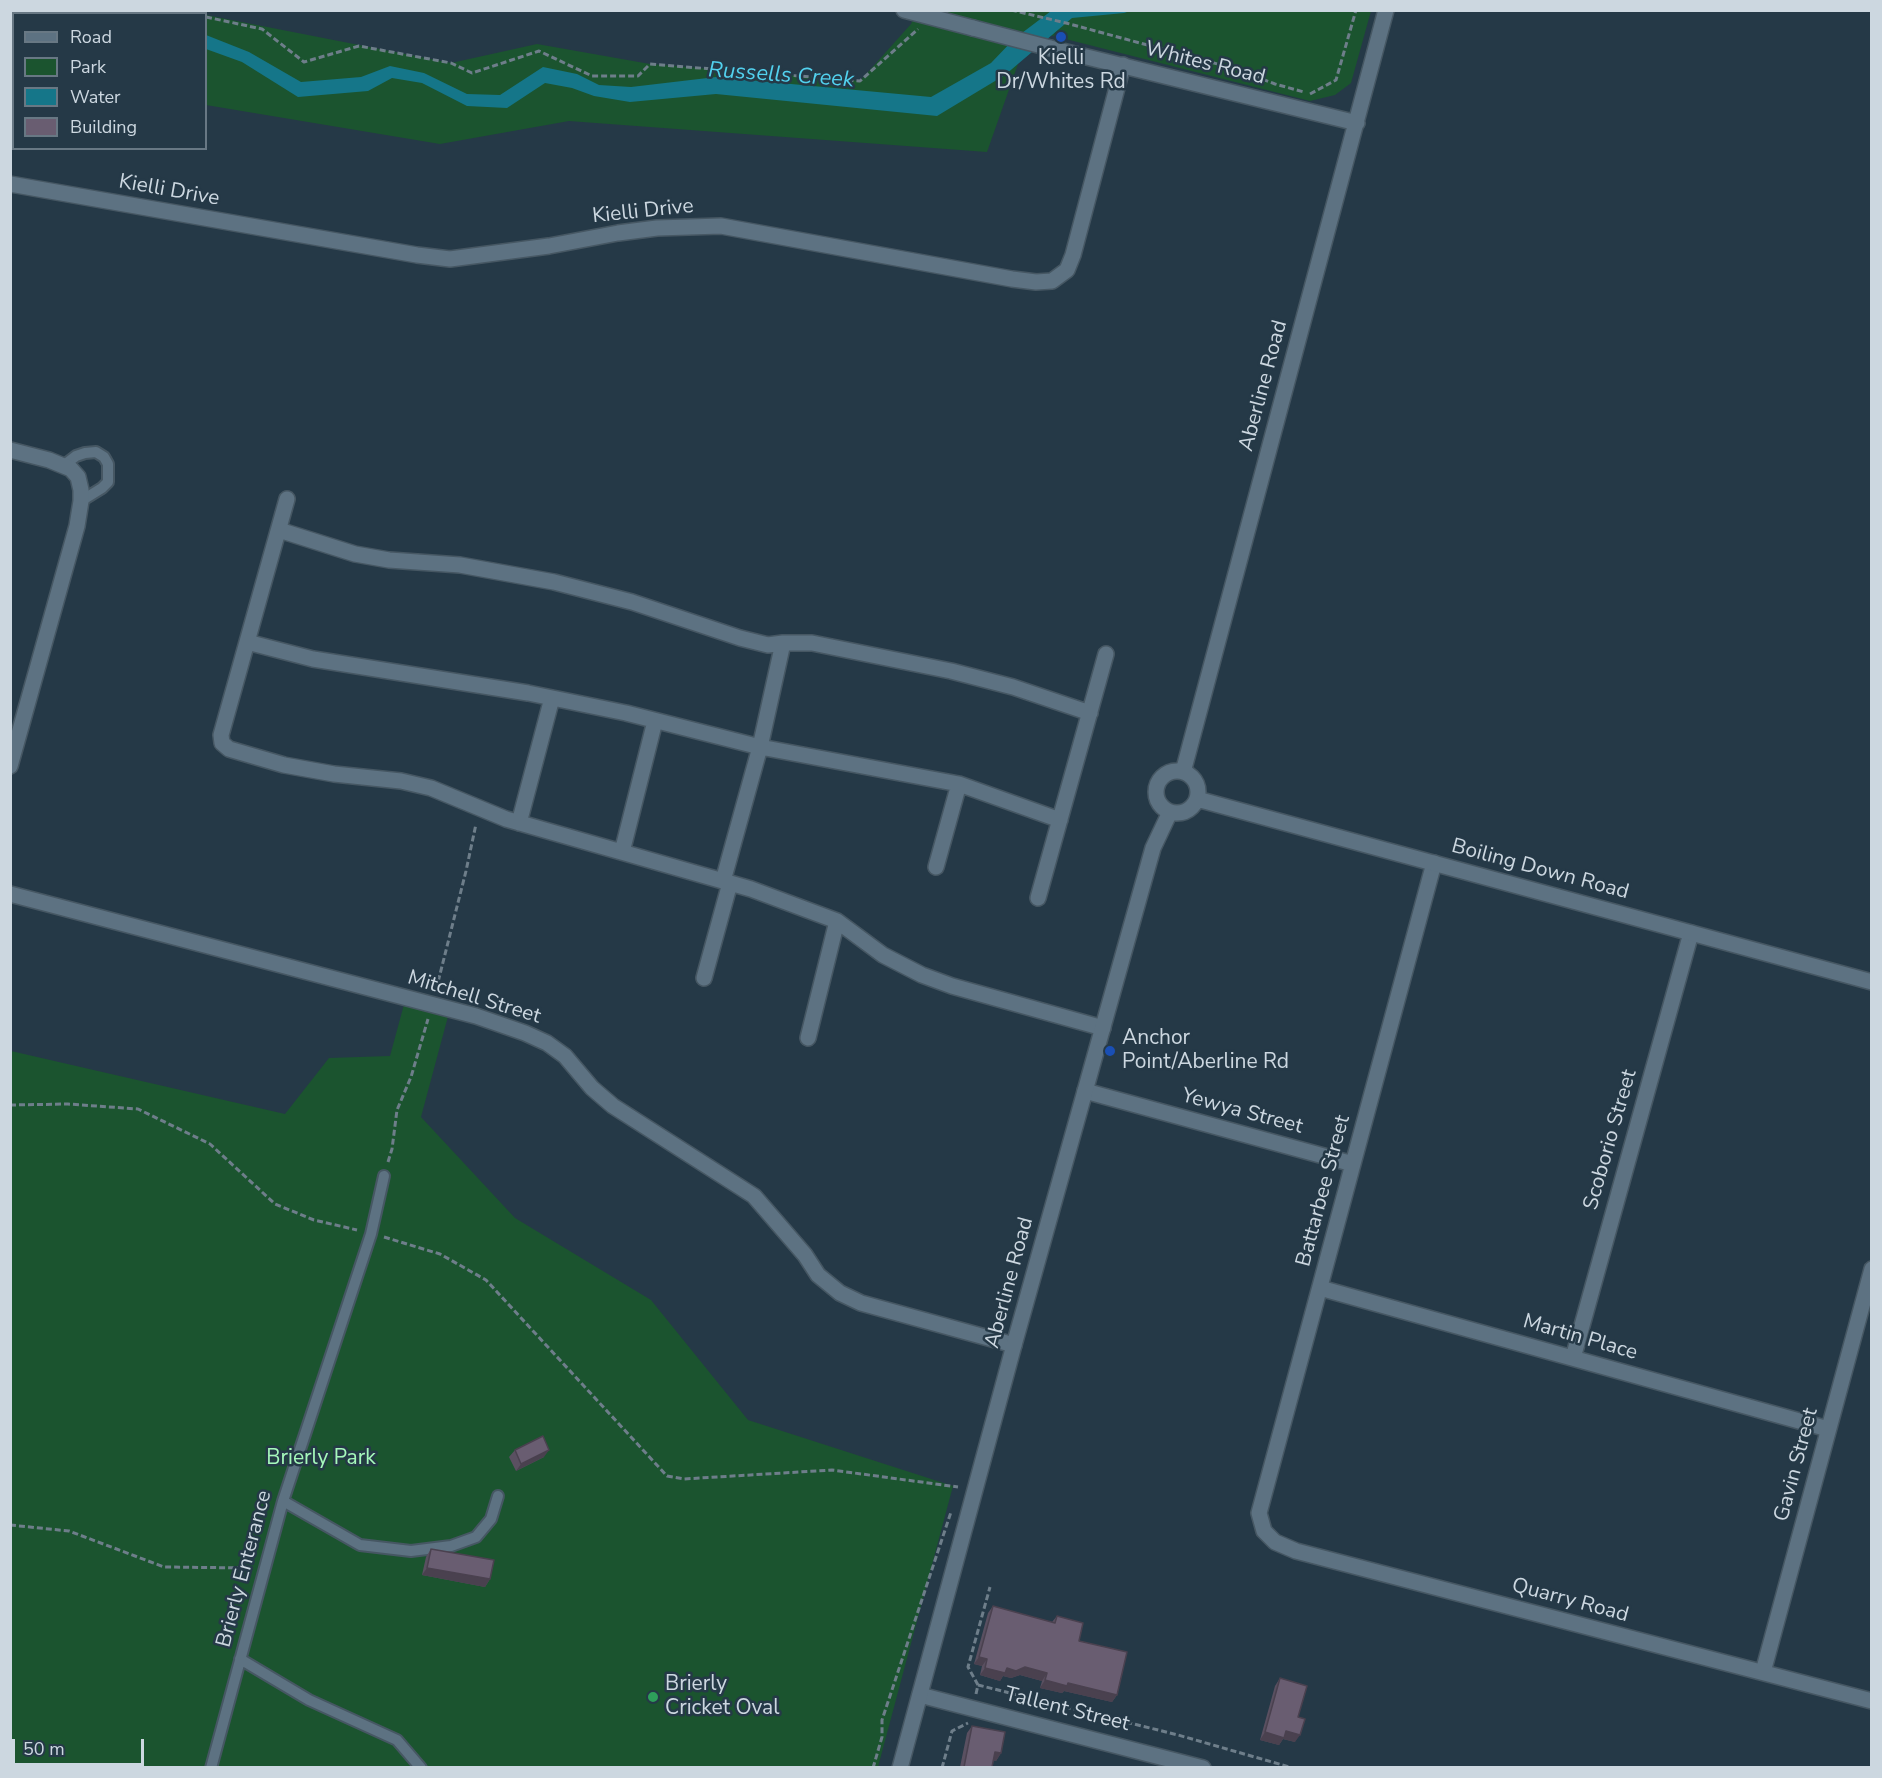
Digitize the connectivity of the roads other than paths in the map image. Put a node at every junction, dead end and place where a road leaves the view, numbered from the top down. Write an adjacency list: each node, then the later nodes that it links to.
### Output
1 (904, 10): 3 (street, Whites Road)
2 (1386, 10): 4 (street, Aberline Road)
3 (1123, 65): 4 (street, Whites Road); 5 (street, Kielli Drive)
4 (1357, 123): 19 (street, Aberline Road)
5 (10, 184)
6 (10, 450): 7 (street)
7 (63, 466): 9 (street); 9 (lane)
8 (287, 500): 10 (street)
9 (81, 501): 18 (street)
10 (279, 530): 11 (street); 12 (street)
11 (247, 642): 14 (street); 24 (street)
12 (783, 643): 15 (street); 17 (street)
13 (1106, 654): 15 (street)
14 (552, 698): 16 (street); 24 (street)
15 (1090, 713): 23 (street)
16 (655, 721): 17 (street); 25 (street)
17 (760, 747): 20 (street); 28 (street)
18 (10, 766)
19 (1183, 772): 21 (street); 22 (street)
20 (959, 784): 23 (street); 27 (street)
21 (1197, 799): 22 (street); 26 (street, Boiling Down Road)
22 (1170, 812): 35 (street, Aberline Road)
23 (1060, 820): 30 (street)
24 (519, 823): 25 (street)
25 (622, 852): 28 (street)
26 (1434, 863): 32 (street, Boiling Down Road); 38 (street, Battarbee Street)
27 (936, 867)
28 (726, 882): 31 (street); 33 (street)
29 (10, 894): 42 (street, Mitchell Street)
30 (1038, 898)
31 (837, 921): 35 (street); 36 (street)
32 (1691, 933): 34 (street, Boiling Down Road); 43 (street, Scoborio Street)
33 (704, 978)
34 (1872, 982)
35 (1103, 1028): 37 (street, Aberline Road)
36 (808, 1038)
37 (1085, 1090): 38 (street, Yewya Street); 42 (street, Aberline Road)
38 (1353, 1164): 41 (street, Battarbee Street)
39 (384, 1176): 46 (lane, Brierly Enterance)
40 (1872, 1269): 44 (street, Gavin Street)
41 (1320, 1288): 43 (street, Martin Place); 47 (street, Battarbee Street)
42 (1014, 1345): 50 (street, Aberline Road)
43 (1572, 1358): 44 (street, Martin Place)
44 (1828, 1429): 49 (street, Gavin Street)
45 (498, 1496): 46 (lane)
46 (283, 1501): 48 (lane, Brierly Enterance)
47 (1264, 1531): 49 (street, Quarry Road)
48 (240, 1659): 52 (lane, Brierly Enterance); 53 (lane)
49 (1763, 1672): 51 (street, Quarry Road)
50 (920, 1695): 54 (street, Aberline Road); 55 (street, Tallent Street)
51 (1872, 1701)
52 (211, 1767)
53 (421, 1767)
54 (900, 1767)
55 (1203, 1767)

